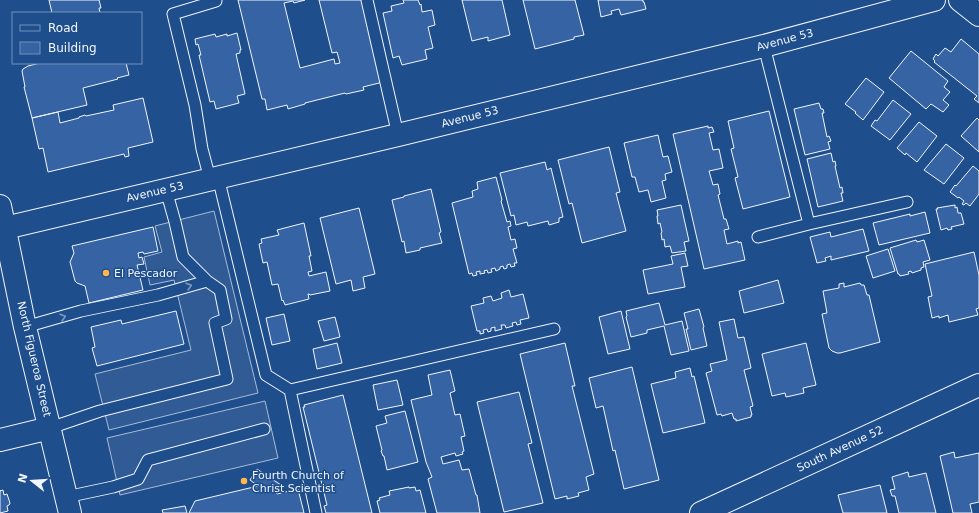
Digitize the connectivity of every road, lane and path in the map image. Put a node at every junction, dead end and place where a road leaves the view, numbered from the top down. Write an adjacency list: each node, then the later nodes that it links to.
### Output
1 (367, 0): 7 (lane)
2 (934, 0): 6 (street, Avenue 53)
3 (960, 0): 5 (street)
4 (216, 1): 8 (lane)
5 (979, 15)
6 (764, 46): 7 (street, Avenue 53); 12 (lane)
7 (398, 135): 8 (street, Avenue 53)
8 (214, 178): 9 (street, Avenue 53); 19 (lane)
9 (166, 190): 13 (street, Avenue 53); 15 (lane)
10 (907, 202): 12 (lane)
11 (0, 206): 13 (street, North Figueroa Street)
12 (809, 224): 14 (lane)
13 (5, 228): 16 (street, North Figueroa Street)
14 (758, 237)
15 (207, 281): 16 (lane, one-way to 15); 20 (lane)
16 (25, 327): 20 (street, North Figueroa Street)
17 (554, 329): 19 (lane)
18 (979, 385): 25 (street, South Avenue 52)
19 (290, 390): 24 (lane)
20 (50, 428): 22 (street); 23 (street, North Figueroa Street)
21 (264, 429): 23 (lane)
22 (0, 440)
23 (68, 505)
24 (316, 513)
25 (701, 513)

